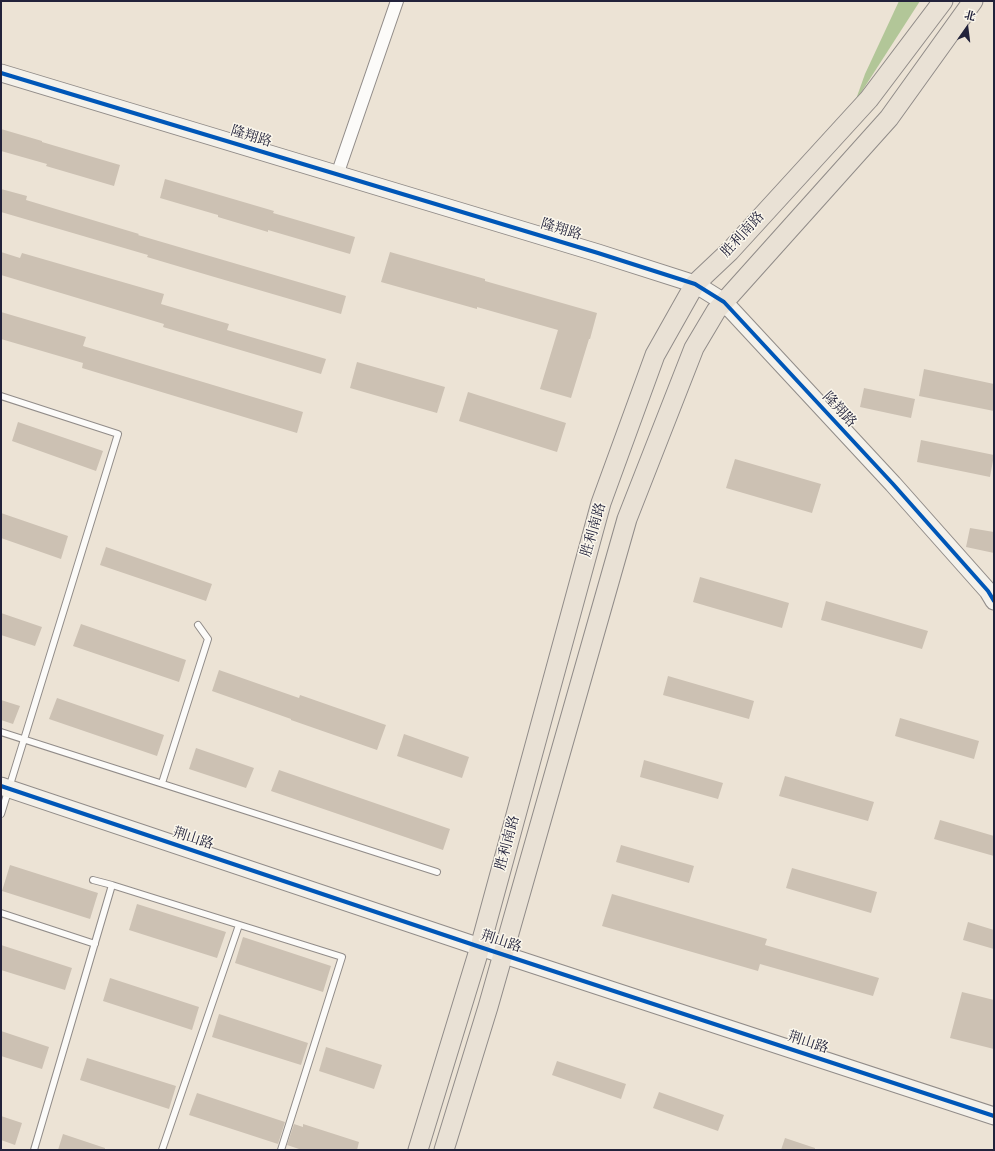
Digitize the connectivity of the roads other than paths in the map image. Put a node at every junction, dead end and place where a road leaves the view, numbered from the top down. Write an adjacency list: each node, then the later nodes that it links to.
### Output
1 (397, 1): 5 (street)
2 (943, 1): 6 (main road, 胜利南路)
3 (973, 1): 7 (main road, 胜利南路)
4 (1, 73): 5 (street, 隆翔路)
5 (337, 175): 6 (street, 隆翔路)
6 (695, 284): 7 (street, 隆翔路); 22 (main road, 胜利南路)
7 (724, 302): 9 (street, 隆翔路); 23 (main road, 胜利南路)
8 (1, 396): 12 (lane)
9 (994, 601)
10 (198, 625): 13 (lane)
11 (1, 732): 12 (lane)
12 (24, 740): 13 (lane); 14 (lane)
13 (162, 784): 16 (lane)
14 (5, 788): 15 (lane); 22 (street, 荆山路)
15 (1, 814)
16 (437, 872)
17 (93, 880): 18 (lane)
18 (112, 885): 20 (lane); 21 (lane)
19 (1, 913): 21 (lane)
20 (239, 925): 26 (lane); 27 (lane)
21 (95, 944): 25 (lane)
22 (480, 947): 23 (street, 荆山路); 28 (main road, 胜利南路)
23 (503, 954): 24 (street, 荆山路); 29 (main road, 胜利南路)
24 (994, 1116)
25 (34, 1150)
26 (162, 1150)
27 (281, 1150)
28 (418, 1150)
29 (444, 1150)

